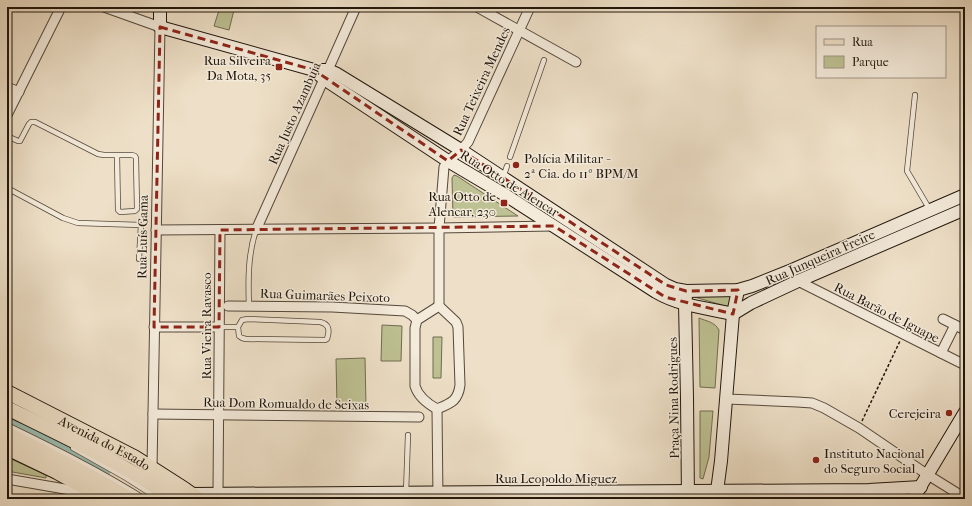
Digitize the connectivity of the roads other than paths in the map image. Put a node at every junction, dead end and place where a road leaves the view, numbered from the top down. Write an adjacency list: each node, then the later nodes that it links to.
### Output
1 (61, 7): 13 (street)
2 (104, 7): 7 (street)
3 (160, 7): 7 (main road, Rua Luís Gama)
4 (356, 7): 11 (street, Rua Justo Azambuja)
5 (477, 7): 8 (street)
6 (530, 7): 8 (street, Rua Teixeira Mendes)
7 (160, 27): 11 (main road); 30 (street, Rua Luís Gama)
8 (520, 31): 10 (street); 17 (street, Rua Teixeira Mendes)
9 (544, 60): 19 (lane)
10 (576, 62)
11 (326, 74): 17 (main road, Rua Otto de Alencar); 20 (main road, Rua Otto de Alencar); 32 (street, Rua Justo Azambuja)
12 (7, 87): 13 (street)
13 (19, 92): 15 (street)
14 (915, 94): 26 (lane)
15 (7, 114)
16 (7, 136): 18 (lane)
17 (461, 150): 20 (street, Rua Teixeira Mendes); 22 (main road, Rua Otto de Alencar)
18 (117, 155): 18 (lane)
19 (510, 157)
20 (448, 161): 24 (main road, Rua Otto de Alencar); 29 (street)
21 (507, 166): 22 (lane)
22 (503, 178): 24 (lane); 36 (main road, Rua Otto de Alencar)
23 (7, 188): 33 (lane)
24 (495, 189): 28 (main road, Rua Otto de Alencar)
25 (961, 196): 26 (main road, Rua Junqueira Freire); 27 (main road)
26 (930, 210): 35 (main road, Rua Junqueira Freire)
27 (964, 210): 34 (main road, Rua Junqueira Freire)
28 (554, 226): 29 (street); 37 (main road, Rua Otto de Alencar)
29 (439, 228): 32 (street); 40 (street)
30 (156, 230): 31 (street); 45 (street, Rua Luís Gama)
31 (220, 230): 32 (street); 46 (street, Rua Vieira Ravasco)
32 (256, 230): 39 (lane)
33 (139, 259)
34 (798, 281): 41 (main road, Rua Junqueira Freire); 49 (street, Rua Barão de Iguape)
35 (738, 290): 36 (main road, Rua Junqueira Freire); 41 (main road)
36 (686, 291): 37 (main road, Praça Nina Rodrigues)
37 (685, 304): 41 (main road); 71 (main road, Praça Nina Rodrigues)
38 (228, 306): 39 (street, Rua Guimarães Peixoto)
39 (249, 306): 43 (street, Rua Guimarães Peixoto)
40 (438, 306): 43 (street); 54 (street)
41 (733, 314): 52 (main road)
42 (943, 319): 44 (street)
43 (417, 320): 54 (street)
44 (955, 325): 48 (street); 49 (street)
45 (154, 327): 46 (street); 56 (street, Rua Luís Gama)
46 (219, 327): 47 (lane); 57 (street, Rua Vieira Ravasco)
47 (238, 327): 47 (lane)
48 (965, 330)
49 (940, 353): 50 (street, Rua Barão de Iguape)
50 (965, 364)
51 (7, 392): 64 (main road, Avenida do Estado)
52 (726, 399): 65 (street); 72 (main road)
53 (7, 408): 81 (main road, Avenida do Estado)
54 (437, 409): 76 (street)
55 (965, 412): 65 (main road)
56 (153, 414): 57 (street, Rua Dom Romualdo de Seixas); 64 (street, Rua Luís Gama)
57 (219, 415): 58 (street, Rua Dom Romualdo de Seixas); 68 (street, Rua Vieira Ravasco)
58 (419, 417)
59 (7, 425): 79 (lane)
60 (7, 434): 78 (main road)
61 (408, 435): 69 (lane)
62 (67, 445): 80 (lane)
63 (7, 448): 74 (main road)
64 (152, 468): 75 (main road, Avenida do Estado)
65 (928, 475): 67 (main road); 77 (street)
66 (7, 479): 74 (street)
67 (921, 487): 70 (main road, Rua Leopoldo Miguez); 83 (main road)
68 (218, 493): 69 (main road, Rua Leopoldo Miguez); 75 (main road, Rua Leopoldo Miguez)
69 (406, 493): 76 (main road, Rua Leopoldo Miguez)
70 (873, 494): 73 (main road, Rua Leopoldo Miguez)
71 (688, 495): 72 (main road, Rua Leopoldo Miguez); 76 (main road, Rua Leopoldo Miguez)
72 (714, 495): 73 (main road, Rua Leopoldo Miguez); 82 (main road)
73 (787, 495)
74 (101, 496)
75 (194, 496)
76 (438, 496)
77 (965, 498)
78 (129, 499)
79 (145, 499)
80 (159, 499)
81 (175, 499)
82 (732, 499)
83 (913, 499)

